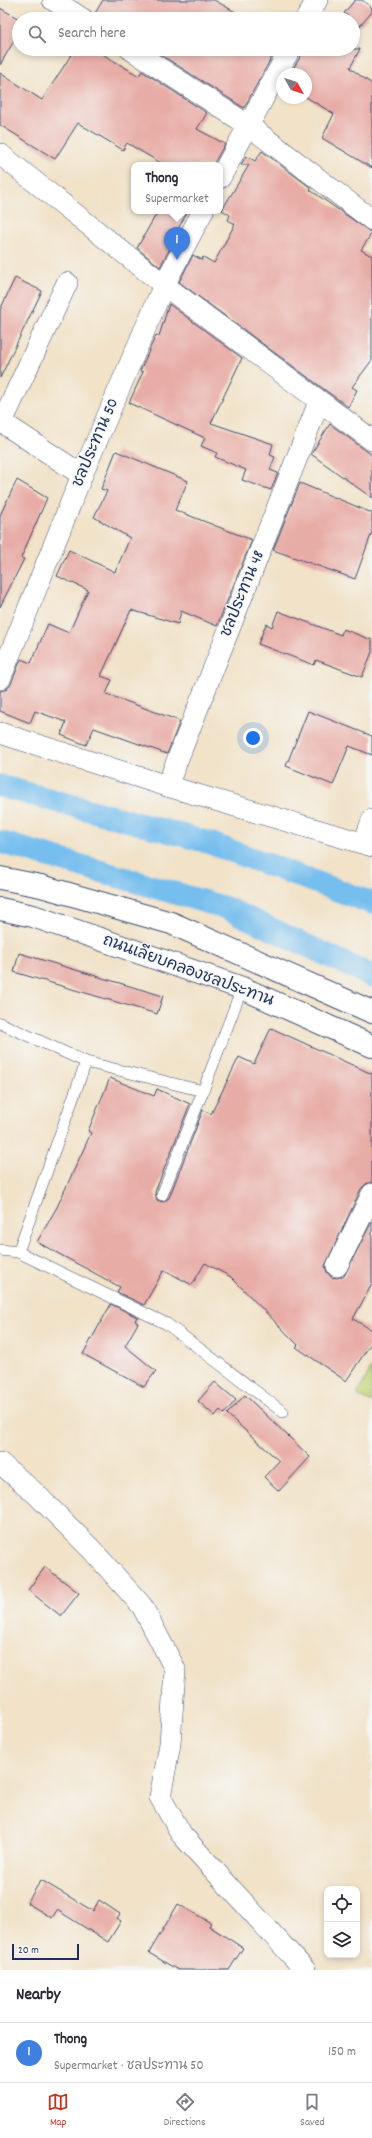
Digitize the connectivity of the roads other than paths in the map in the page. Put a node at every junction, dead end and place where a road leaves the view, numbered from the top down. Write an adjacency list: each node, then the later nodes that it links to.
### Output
1 (53, 0): 3 (street)
2 (317, 0): 4 (street)
3 (72, 12)
4 (310, 12)
5 (141, 56): 7 (street)
6 (286, 56): 7 (street)
7 (248, 125): 9 (street); 11 (street)
8 (0, 154): 13 (street)
9 (223, 172)
10 (201, 214): 13 (street, ชลประทาน 50)
11 (372, 220)
12 (67, 283): 15 (street)
13 (164, 285): 14 (street); 17 (street, ชลประทาน 50)
14 (319, 402): 16 (street); 20 (street, ชลประทาน 48)
15 (1, 422): 17 (street)
16 (372, 440)
17 (82, 475): 18 (street, ชลประทาน 50)
18 (0, 679)
19 (0, 733): 20 (street)
20 (167, 786): 22 (street)
21 (372, 820): 22 (street)
22 (368, 845)
23 (0, 878): 26 (street, ถนนเลียบคลองชลประทาน)
24 (0, 909): 25 (street, ถนนเลียบคลองชลประทาน)
25 (242, 988): 28 (street, ถนนเลียบคลองชลประทาน); 30 (lane)
26 (372, 1012)
27 (0, 1023): 29 (lane)
28 (372, 1046)
29 (86, 1062): 30 (lane); 34 (lane)
30 (204, 1091): 32 (lane)
31 (372, 1194): 35 (street)
32 (162, 1195)
33 (0, 1250): 34 (lane)
34 (18, 1252): 36 (lane)
35 (337, 1266)
36 (283, 1412)
37 (0, 1462): 38 (street)
38 (305, 1970)

